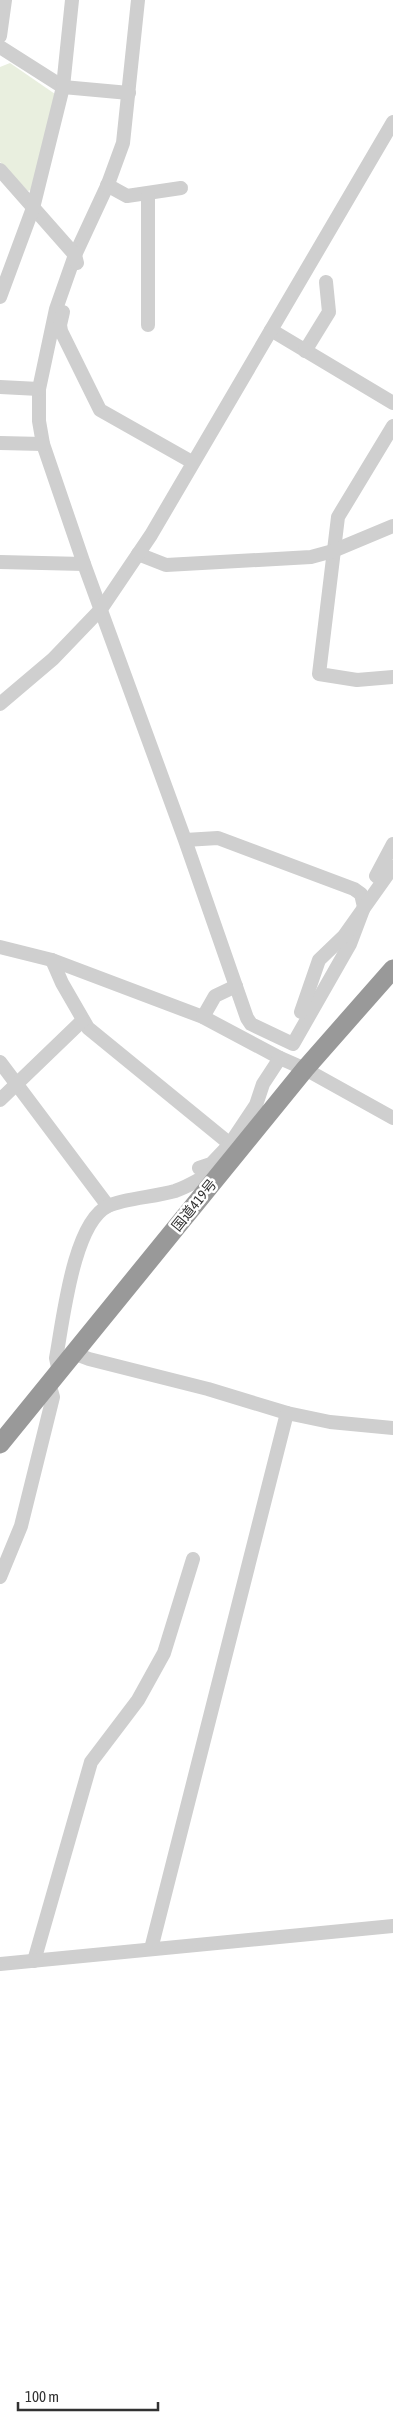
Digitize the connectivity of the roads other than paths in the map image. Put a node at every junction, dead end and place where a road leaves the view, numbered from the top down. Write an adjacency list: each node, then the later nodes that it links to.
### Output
1 (5, 0): 4 (street)
2 (72, 0): 6 (street)
3 (138, 0): 7 (street)
4 (0, 36)
5 (0, 47): 6 (street)
6 (63, 88): 7 (street); 13 (street)
7 (130, 94): 10 (street)
8 (393, 122): 18 (street)
9 (0, 170): 13 (street)
10 (107, 185): 12 (street); 14 (street)
11 (181, 188): 12 (street)
12 (148, 194): 17 (street)
13 (33, 208): 14 (street); 16 (street)
14 (75, 255): 21 (street); 26 (street)
15 (326, 282): 19 (street)
16 (0, 297)
17 (148, 324)
18 (271, 330): 19 (street); 26 (street)
19 (305, 351): 22 (street)
20 (0, 387): 21 (street)
21 (38, 389): 25 (street)
22 (393, 403)
23 (393, 426): 28 (street)
24 (0, 443): 25 (street)
25 (43, 444): 31 (street)
26 (192, 462): 29 (street)
27 (393, 526): 28 (street)
28 (333, 551): 29 (street); 33 (street)
29 (138, 554): 32 (street)
30 (0, 562): 31 (street)
31 (84, 564): 32 (street)
32 (101, 609): 34 (street); 35 (street)
33 (393, 677)
34 (0, 704)
35 (185, 840): 38 (street); 42 (street)
36 (393, 844): 38 (street)
37 (393, 867): 38 (street)
38 (363, 900): 42 (street)
39 (0, 947): 40 (street)
40 (52, 960): 43 (street); 44 (street)
41 (393, 970): 47 (highway, 国道419号)
42 (236, 986): 43 (street)
43 (203, 1017): 45 (street)
44 (82, 1021): 48 (street); 51 (street)
45 (280, 1058): 47 (street); 51 (street)
46 (0, 1062): 48 (street)
47 (305, 1069): 50 (street); 51 (highway, 国道419号)
48 (18, 1085): 49 (street); 53 (street)
49 (0, 1100)
50 (393, 1118)
51 (235, 1147): 52 (highway, 国道419号); 53 (street)
52 (227, 1165): 53 (street); 54 (highway, 国道419号)
53 (105, 1203): 55 (street)
54 (73, 1354): 55 (highway, 国道419号); 56 (street)
55 (54, 1377): 58 (highway, 国道419号); 60 (street)
56 (287, 1413): 57 (street); 62 (street)
57 (393, 1428)
58 (0, 1444)
59 (193, 1559): 63 (street)
60 (0, 1577)
61 (393, 1926): 62 (street)
62 (151, 1949): 63 (street)
63 (34, 1961): 64 (street)
64 (0, 1964)

